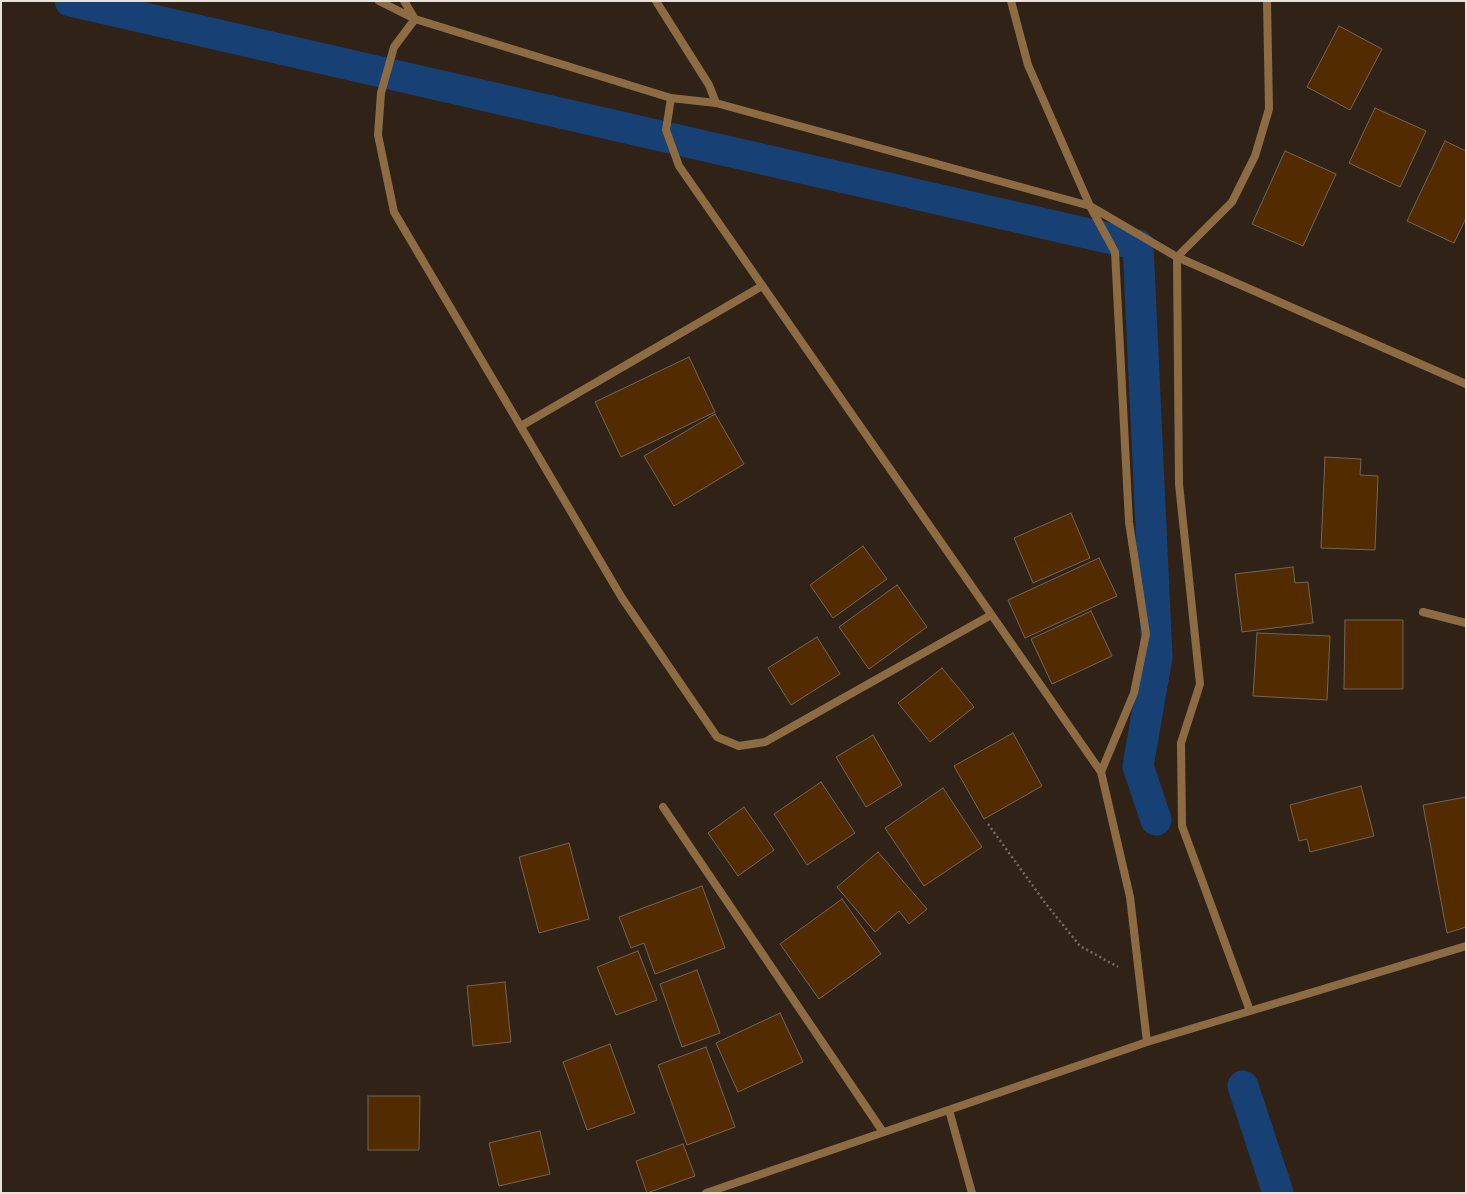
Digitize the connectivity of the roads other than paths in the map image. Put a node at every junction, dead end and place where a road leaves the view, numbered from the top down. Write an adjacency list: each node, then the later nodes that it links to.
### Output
1 (378, 1): 6 (street)
2 (404, 1): 6 (street)
3 (656, 1): 8 (street)
4 (1011, 1): 9 (street)
5 (1267, 1): 10 (street)
6 (415, 19): 7 (street); 13 (street)
7 (671, 98): 8 (street); 11 (street)
8 (716, 103): 9 (street)
9 (1090, 206): 10 (street); 17 (street)
10 (1177, 256): 12 (street); 20 (street)
11 (762, 286): 13 (street); 15 (street)
12 (1466, 384)
13 (521, 426): 15 (street)
14 (1423, 612): 16 (street)
15 (991, 615): 17 (street)
16 (1466, 623)
17 (1101, 772): 21 (street)
18 (663, 807): 23 (street)
19 (1466, 946): 20 (street)
20 (1250, 1011): 21 (street)
21 (1147, 1042): 22 (street)
22 (949, 1110): 23 (street); 25 (street)
23 (883, 1132): 24 (street)
24 (706, 1193)
25 (972, 1193)

